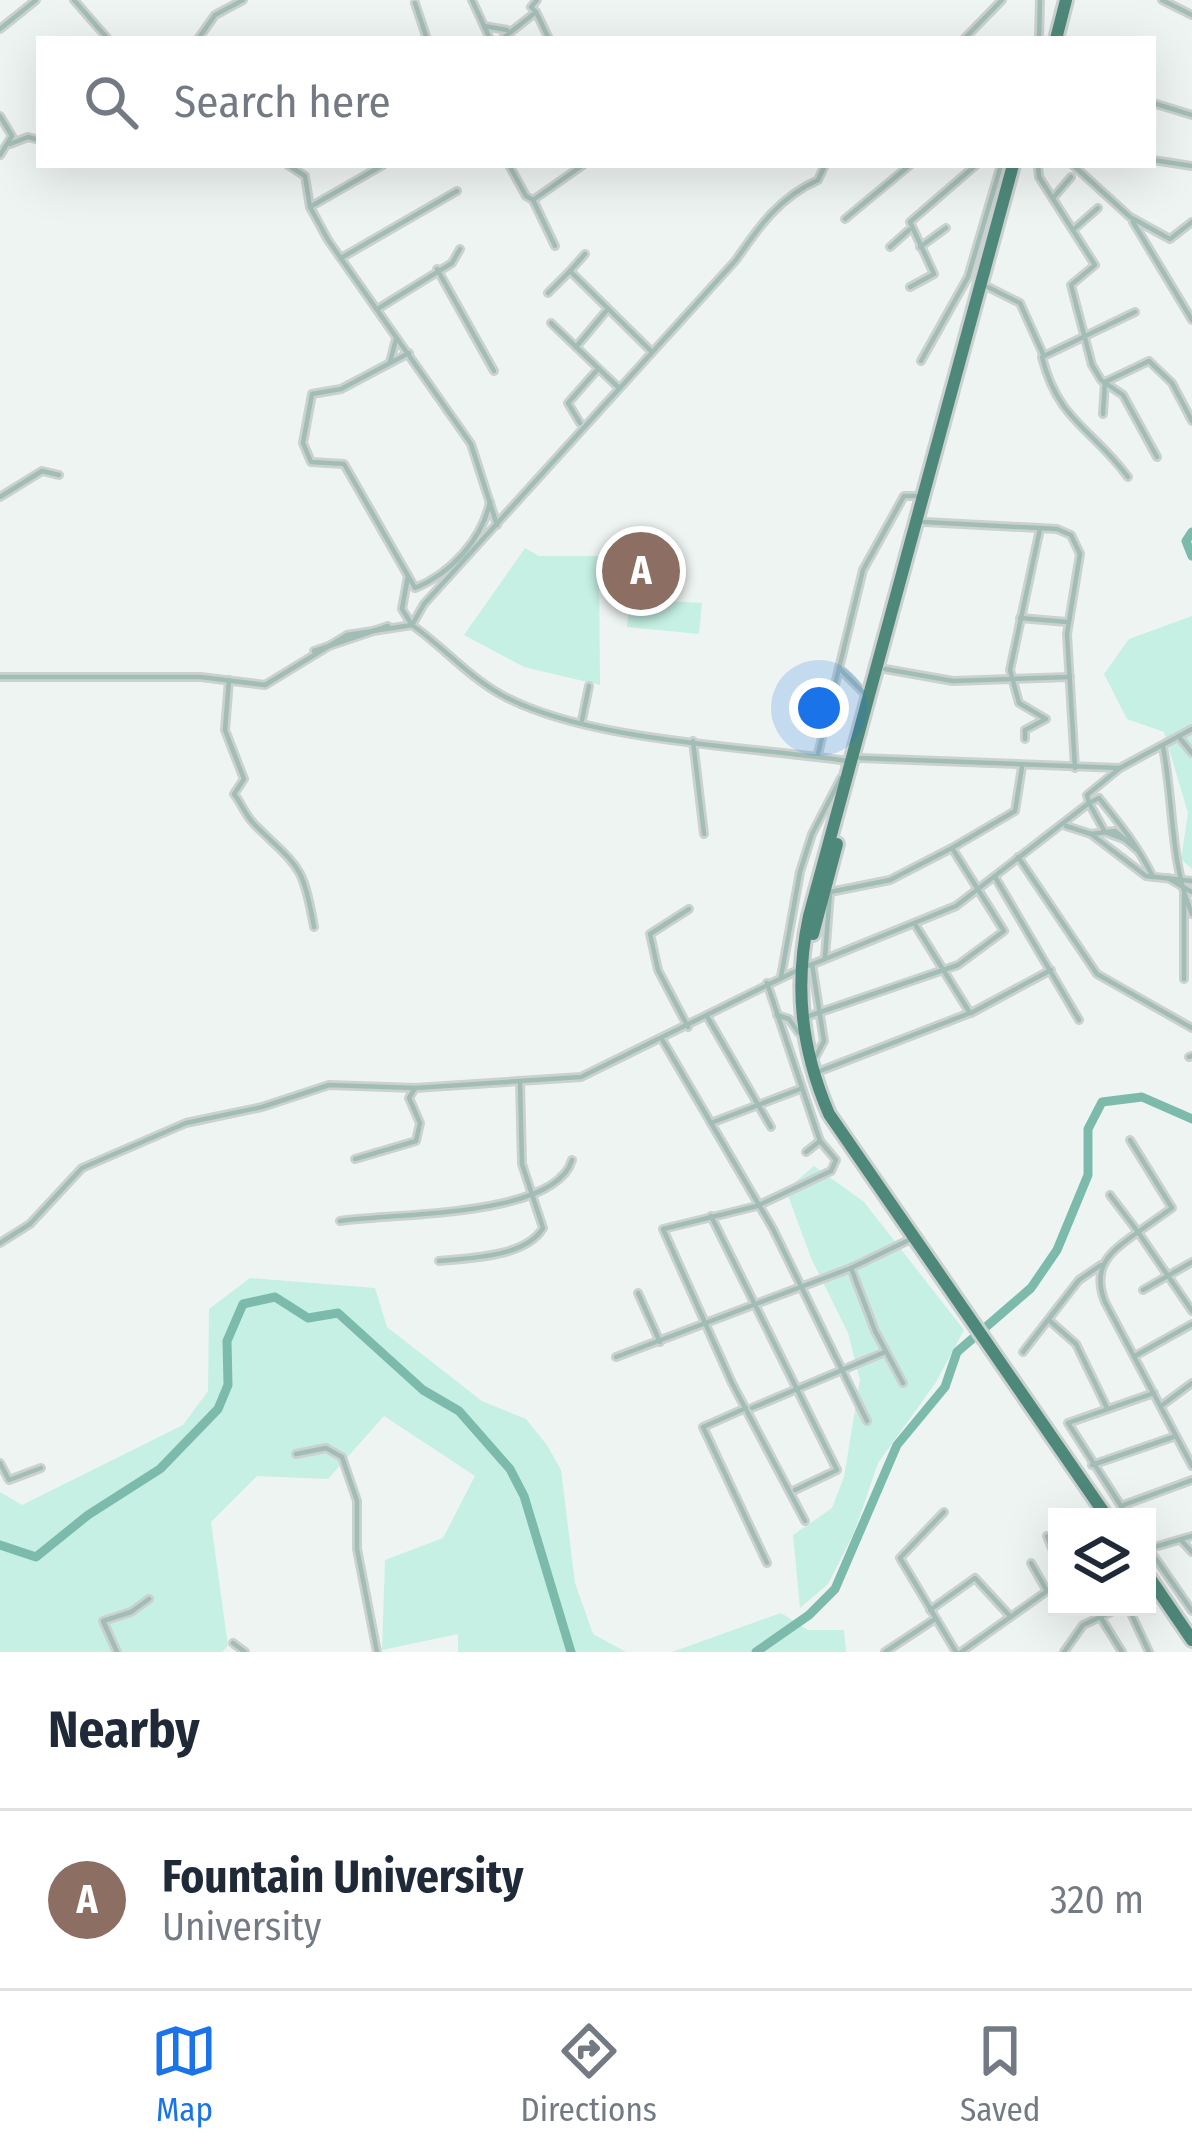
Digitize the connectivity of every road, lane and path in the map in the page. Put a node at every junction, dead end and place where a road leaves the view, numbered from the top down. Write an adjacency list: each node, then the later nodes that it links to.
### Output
1 (36, 0): 14 (street)
2 (74, 0): 16 (street)
3 (243, 0): 17 (street)
4 (472, 0): 13 (street)
5 (537, 0): 11 (street)
6 (1002, 0): 21 (street)
7 (1040, 0): 22 (street)
8 (1066, 0): 23 (highway); 24 (highway)
9 (1162, 0): 12 (street)
10 (415, 3): 18 (street)
11 (536, 12): 15 (street); 20 (street)
12 (1192, 15)
13 (484, 26): 15 (street); 19 (street)
14 (0, 29)
15 (504, 35)
16 (105, 36)
17 (200, 36)
18 (426, 36)
19 (489, 36)
20 (548, 36)
21 (967, 36)
22 (1046, 36)
23 (1048, 36)
24 (1049, 36)
25 (1156, 104): 27 (street)
26 (0, 116): 29 (street)
27 (1192, 116)
28 (36, 139): 29 (street)
29 (10, 144): 30 (street)
30 (0, 155)
31 (1156, 160): 32 (street)
32 (1192, 166)
33 (293, 168): 49 (street)
34 (378, 168): 49 (street)
35 (511, 168): 48 (street)
36 (579, 168): 48 (street)
37 (824, 168): 76 (street)
38 (906, 168): 51 (street)
39 (973, 168): 54 (street)
40 (1000, 168): 79 (street)
41 (1016, 168): 66 (highway)
42 (1016, 168): 92 (highway)
43 (1039, 168): 47 (street)
44 (1076, 168): 56 (street)
45 (1071, 177): 47 (street)
46 (457, 191): 62 (street)
47 (1053, 198): 55 (street)
48 (533, 200): 57 (street)
49 (310, 207): 62 (street)
50 (1098, 208): 55 (street)
51 (845, 219)
52 (1191, 224): 56 (street)
53 (946, 228): 59 (street)
54 (909, 230): 58 (street); 59 (street)
55 (1073, 230): 74 (street)
56 (1143, 231): 71 (street)
57 (555, 246)
58 (890, 247)
59 (920, 248): 65 (street)
60 (460, 249): 63 (street)
61 (585, 254): 64 (street)
62 (341, 258): 68 (street)
63 (437, 269): 68 (street); 82 (street)
64 (570, 271): 67 (street); 69 (street)
65 (910, 287)
66 (988, 287): 78 (street); 94 (highway)
67 (548, 293)
68 (379, 308): 73 (street)
69 (608, 309): 75 (street); 76 (street)
70 (1135, 312): 74 (street)
71 (1192, 320)
72 (551, 323): 75 (street)
73 (396, 335): 77 (street); 80 (street)
74 (1083, 336): 78 (street); 83 (street)
75 (576, 347): 81 (street)
76 (651, 351): 84 (street)
77 (410, 353): 80 (street); 93 (street)
78 (1042, 355): 90 (street)
79 (921, 361)
80 (390, 362): 99 (street)
81 (598, 369): 84 (street); 87 (street)
82 (494, 371)
83 (1105, 382): 85 (street); 86 (street); 88 (street)
84 (619, 388): 95 (street)
85 (1103, 414)
86 (1192, 421)
87 (580, 423)
88 (1157, 457)
89 (59, 476): 91 (street)
90 (1128, 477)
91 (0, 497)
92 (922, 499): 103 (street); 110 (highway)
93 (490, 502): 95 (street); 99 (street)
94 (924, 522): 96 (street); 104 (highway)
95 (497, 525): 102 (street)
96 (1024, 528): 97 (street); 98 (street)
97 (1040, 529): 98 (street); 101 (street)
98 (1037, 543): 100 (street)
99 (408, 576): 102 (street)
100 (1020, 618): 101 (street); 107 (street)
101 (1067, 622): 106 (street)
102 (412, 625): 108 (street); 111 (street)
103 (840, 669): 110 (street); 118 (street)
104 (885, 669): 107 (street); 119 (highway)
105 (0, 676): 108 (street)
106 (1070, 677): 107 (street); 122 (street)
107 (1010, 678): 114 (street)
108 (229, 680): 147 (street)
109 (589, 686): 111 (street)
110 (867, 705): 119 (highway)
111 (582, 720): 115 (street)
112 (1192, 729): 113 (street)
113 (1179, 737): 116 (street); 117 (street)
114 (1025, 740)
115 (693, 741): 118 (street); 131 (street)
116 (1162, 746): 121 (street); 139 (street)
117 (1192, 753)
118 (817, 756): 119 (street)
119 (853, 760): 120 (street); 140 (street); 142 (highway)
120 (1022, 767): 122 (street); 133 (street)
121 (1120, 767): 123 (street); 124 (street)
122 (1076, 768): 123 (street)
123 (1088, 768): 124 (street)
124 (1101, 782): 125 (street)
125 (1089, 803): 126 (street); 127 (street); 129 (street)
126 (1111, 820): 128 (street); 134 (street)
127 (1064, 825): 130 (street); 135 (street)
128 (1115, 830): 129 (street); 132 (street)
129 (1105, 832): 130 (street); 132 (street)
130 (1090, 834): 137 (street)
131 (704, 835)
132 (1126, 840): 134 (street)
133 (952, 848): 141 (street); 142 (street)
134 (1138, 851): 137 (street)
135 (1018, 857): 136 (street); 161 (street)
136 (995, 877): 141 (street); 151 (street)
137 (1153, 878): 138 (street)
138 (1168, 878): 139 (street); 143 (street)
139 (1188, 879): 143 (street)
140 (797, 884): 142 (street); 152 (street)
141 (981, 887): 146 (street); 150 (street)
142 (824, 888): 148 (street); 149 (highway)
143 (1187, 891): 145 (street); 153 (street)
144 (689, 909): 160 (street)
145 (1192, 914)
146 (915, 926): 148 (street); 150 (street)
147 (314, 927)
148 (825, 957): 149 (street)
149 (807, 966): 152 (street); 158 (highway)
150 (947, 970): 155 (street); 158 (street)
151 (1051, 970): 155 (street); 159 (street)
152 (781, 977): 154 (street)
153 (1184, 979)
154 (767, 983): 156 (street); 157 (street)
155 (970, 1013): 164 (street)
156 (777, 1015): 158 (street); 163 (street)
157 (707, 1017): 160 (street); 171 (street)
158 (806, 1017): 164 (highway); 164 (highway)
159 (1079, 1019)
160 (689, 1028): 162 (street)
161 (1192, 1028)
162 (663, 1041): 166 (street); 173 (street)
163 (788, 1052): 164 (street); 165 (street)
164 (811, 1055): 165 (street); 170 (highway); 196 (highway)
165 (793, 1070): 168 (street); 169 (street)
166 (520, 1082): 167 (street); 181 (street)
167 (415, 1088): 178 (street); 187 (street)
168 (800, 1089): 169 (street); 172 (street)
169 (785, 1092): 171 (street)
170 (824, 1102): 172 (street); 186 (highway)
171 (757, 1104): 173 (street); 174 (street)
172 (811, 1117): 176 (street)
173 (709, 1124): 182 (street)
174 (771, 1127)
175 (1130, 1140): 185 (street)
176 (820, 1141): 177 (street); 182 (street)
177 (806, 1152)
178 (356, 1159)
179 (572, 1160): 181 (street)
180 (1110, 1195): 185 (street)
181 (530, 1199): 184 (street); 188 (street)
182 (757, 1205): 183 (street); 193 (street)
183 (711, 1216): 197 (street); 199 (street)
184 (340, 1221)
185 (1138, 1232): 190 (street); 192 (street)
186 (912, 1238): 191 (street); 196 (highway)
187 (0, 1243)
188 (439, 1261)
189 (1192, 1262): 192 (street)
190 (1101, 1264): 200 (street); 205 (street)
191 (851, 1268): 193 (street); 203 (street)
192 (1173, 1277): 194 (street); 198 (street)
193 (801, 1287): 197 (street); 207 (street)
194 (1143, 1290)
195 (638, 1293): 202 (street)
196 (957, 1297): 226 (highway)
197 (753, 1304): 199 (street); 210 (street)
198 (1192, 1311)
199 (707, 1322): 202 (street); 213 (street)
200 (1050, 1322): 204 (street); 214 (street)
201 (1192, 1324): 205 (street)
202 (660, 1342): 206 (street)
203 (885, 1352): 207 (street); 208 (street)
204 (1023, 1352)
205 (1135, 1356): 211 (street)
206 (616, 1357)
207 (839, 1372): 210 (street); 215 (street)
208 (903, 1383)
209 (1192, 1383): 212 (street)
210 (795, 1390): 213 (street); 225 (street)
211 (1154, 1394): 212 (street); 214 (street)
212 (1161, 1406): 216 (street)
213 (748, 1408): 225 (street); 235 (street)
214 (1107, 1408): 221 (street)
215 (867, 1421)
216 (1176, 1436): 218 (street); 221 (street)
217 (1192, 1438): 218 (street)
218 (1181, 1444): 222 (street)
219 (296, 1454): 254 (street)
220 (0, 1462): 223 (street)
221 (1092, 1465): 227 (street)
222 (1192, 1466)
223 (41, 1468)
224 (1192, 1480): 228 (street)
225 (792, 1491): 230 (street)
226 (1110, 1508)
227 (1111, 1508)
228 (1128, 1508)
229 (944, 1512): 242 (street)
230 (805, 1521)
231 (1192, 1536): 232 (street)
232 (1181, 1540): 233 (street); 234 (street)
233 (1156, 1549)
234 (1192, 1552)
235 (767, 1563)
236 (1030, 1563): 240 (street)
237 (1156, 1564): 243 (street)
238 (1156, 1567): 249 (highway)
239 (1156, 1587): 250 (highway)
240 (1046, 1591): 244 (street)
241 (149, 1599): 252 (street)
242 (930, 1610): 244 (street); 248 (street)
243 (1192, 1611)
244 (1010, 1615): 256 (street)
245 (1105, 1616): 247 (street)
246 (1130, 1616): 259 (street)
247 (1101, 1618): 257 (street); 258 (street)
248 (935, 1619): 255 (street); 256 (street)
249 (1192, 1628)
250 (1192, 1640)
251 (233, 1643): 253 (street)
252 (117, 1652)
253 (245, 1652)
254 (377, 1652)
255 (885, 1652)
256 (959, 1652)
257 (1064, 1652)
258 (1122, 1652)
259 (1149, 1652)

